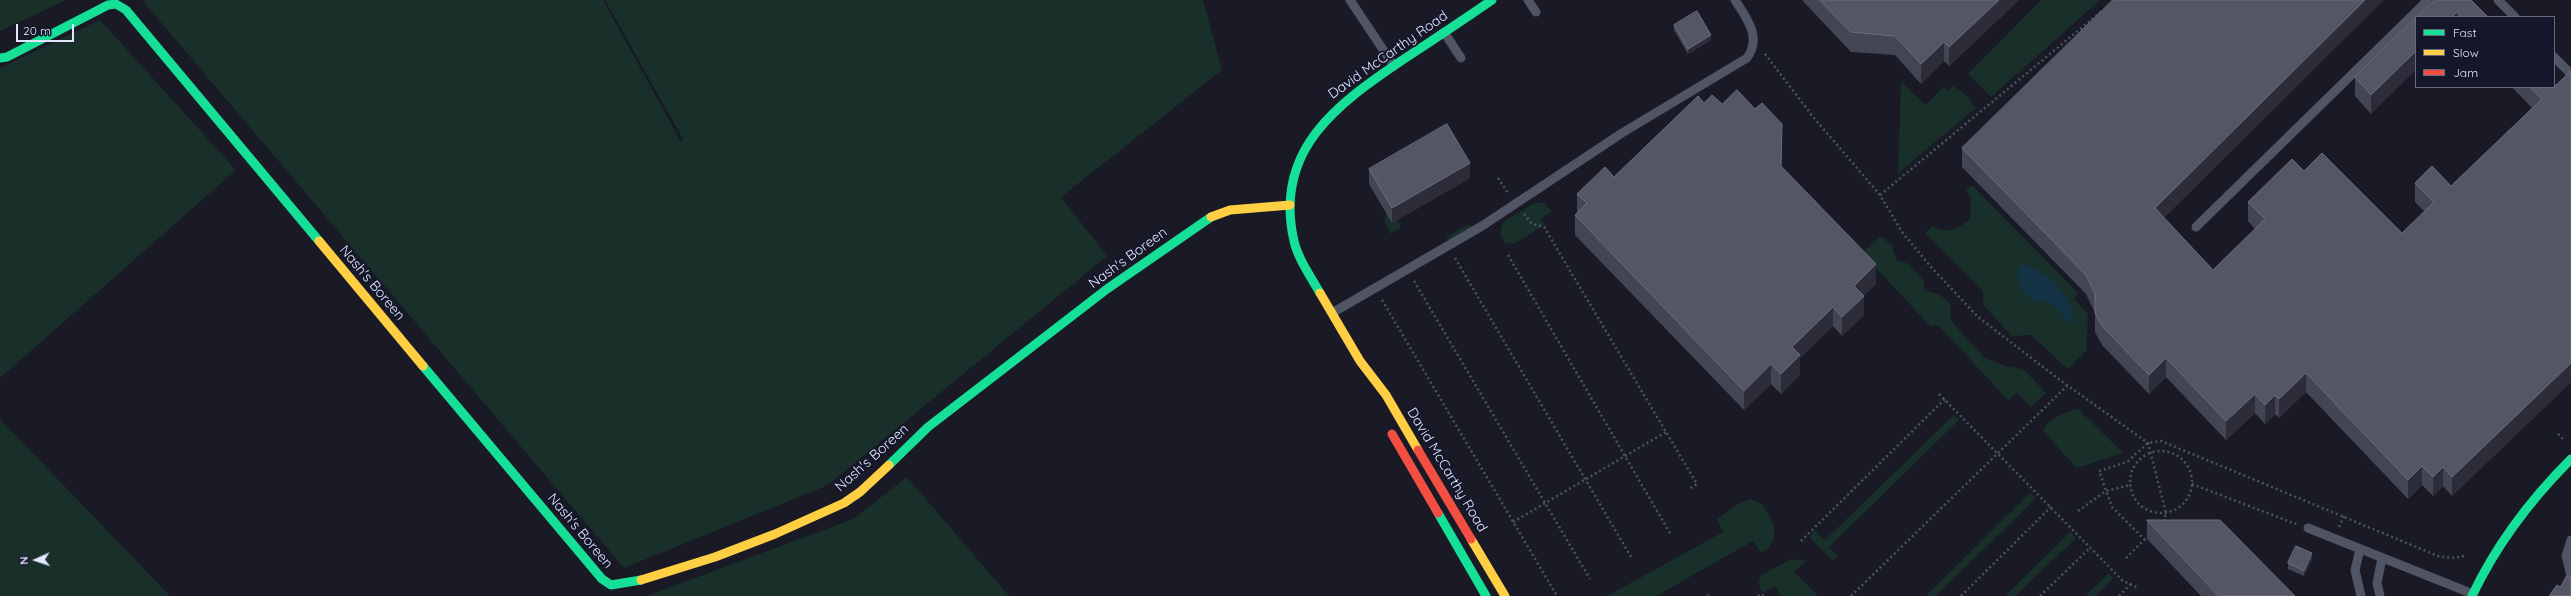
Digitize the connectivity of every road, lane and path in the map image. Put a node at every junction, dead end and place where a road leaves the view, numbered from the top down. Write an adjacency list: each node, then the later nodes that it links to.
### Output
1 (1350, 0): 15 (lane)
2 (1492, 0): 10 (street, David McCarthy Road)
3 (1528, 0): 8 (lane)
4 (1735, 0): 11 (lane)
5 (2428, 0): 20 (lane)
6 (2498, 0): 9 (lane)
7 (2106, 7): 17 (path)
8 (1536, 12)
9 (2514, 16)
10 (1444, 32): 13 (lane); 15 (street, David McCarthy Road)
11 (1755, 40): 17 (path); 18 (lane)
12 (0, 58): 19 (street, Nash's Boreen)
13 (1461, 58)
14 (2555, 58): 16 (lane)
15 (1394, 66): 19 (street, David McCarthy Road)
16 (2571, 74)
17 (1880, 195): 27 (path)
18 (1516, 204): 21 (lane); 32 (path)
19 (1290, 205): 25 (street, David McCarthy Road)
20 (2196, 227)
21 (1447, 245): 23 (lane); 38 (path)
22 (1508, 255): 36 (path)
23 (1407, 269): 24 (lane); 43 (path)
24 (1375, 288): 25 (lane); 47 (path)
25 (1332, 313): 26 (street, David McCarthy Road)
26 (1360, 361): 28 (street, David McCarthy Road); 67 (street, David McCarthy Road)
27 (2067, 386): 33 (path); 34 (path)
28 (1369, 389)
29 (1939, 394): 30 (path)
30 (1945, 400): 34 (path); 54 (path)
31 (1386, 423): 66 (street, David McCarthy Road)
32 (1666, 432): 36 (path); 41 (path)
33 (2148, 443): 35 (path); 42 (path); 57 (path)
34 (1998, 453): 44 (path); 71 (path)
35 (2151, 453): 39 (path); 40 (path); 46 (path)
36 (1625, 456): 38 (path); 50 (path)
37 (2571, 459): 65 (street)
38 (1586, 479): 43 (path); 58 (path)
39 (2130, 484): 42 (path); 46 (path)
40 (2192, 484): 46 (path); 49 (path)
41 (1689, 489)
42 (2106, 491): 45 (path); 52 (path)
43 (1544, 504): 47 (path); 62 (path)
44 (2051, 507): 55 (path); 72 (path)
45 (2078, 511)
46 (2166, 513): 48 (path)
47 (1514, 522): 68 (path)
48 (2160, 525)
49 (2308, 528): 56 (lane)
50 (1671, 535)
51 (2150, 535): 52 (path)
52 (2144, 540): 59 (path)
53 (2571, 540): 61 (lane)
54 (1801, 541)
55 (2091, 547): 63 (path); 73 (path)
56 (2360, 549): 60 (lane); 75 (lane)
57 (2465, 556)
58 (1631, 557)
59 (2126, 558)
60 (2382, 558): 65 (lane); 76 (lane)
61 (2571, 576)
62 (1590, 579)
63 (2131, 584): 64 (path); 74 (path)
64 (2139, 588)
65 (2473, 595)
66 (1486, 596)
67 (1505, 596)
68 (1557, 596)
69 (1758, 596): 70 (path)
70 (1763, 596)
71 (1851, 596)
72 (1961, 596)
73 (2040, 596)
74 (2119, 596)
75 (2361, 596)
76 (2380, 596)

